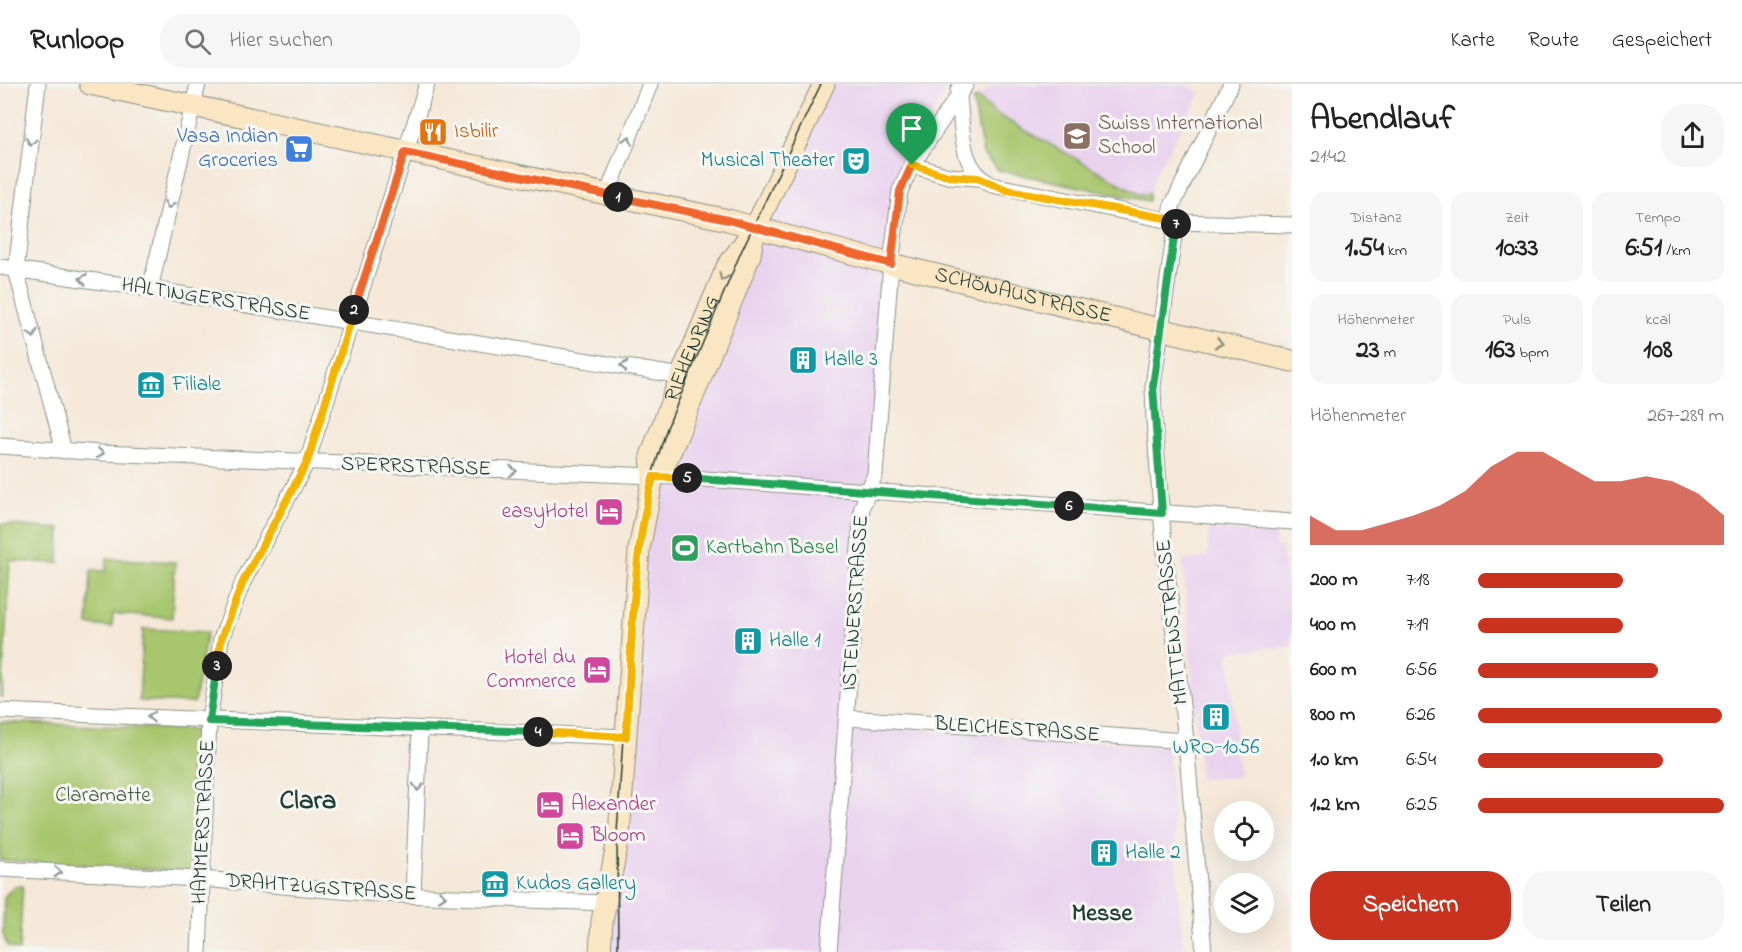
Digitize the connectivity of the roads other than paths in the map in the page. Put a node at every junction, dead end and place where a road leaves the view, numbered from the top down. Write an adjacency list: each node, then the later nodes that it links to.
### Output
1 (38, 84): 19 (street, one-way to 19)
2 (90, 84): 9 (main road, SCHÖNAUSTRASSE)
3 (198, 84): 9 (street)
4 (427, 84): 10 (street, HAMMERSTRASSE)
5 (650, 84): 13 (street, one-way to 5)
6 (1231, 84): 14 (street, MATTENSTRASSE)
7 (819, 85): 16 (main road, RIEHENRING)
8 (960, 87): 11 (street, ISTEINERSTRASSE); 12 (street)
9 (192, 106): 10 (main road, SCHÖNAUSTRASSE); 20 (street, one-way to 20)
10 (405, 152): 13 (main road, SCHÖNAUSTRASSE); 21 (street, HAMMERSTRASSE)
11 (912, 165): 12 (street); 17 (street, ISTEINERSTRASSE)
12 (978, 178): 14 (street)
13 (607, 195): 16 (main road, SCHÖNAUSTRASSE)
14 (1176, 222): 15 (street); 22 (street, MATTENSTRASSE)
15 (1292, 225)
16 (755, 228): 17 (main road, SCHÖNAUSTRASSE); 24 (main road, RIEHENRING, one-way to 24); 28 (main road, RIEHENRING)
17 (891, 264): 22 (main road, SCHÖNAUSTRASSE); 29 (street, ISTEINERSTRASSE)
18 (0, 267): 19 (street, HALTINGERSTRASSE)
19 (16, 270): 20 (street, HALTINGERSTRASSE, one-way to 19); 26 (street, one-way to 26)
20 (150, 288): 21 (street, HALTINGERSTRASSE)
21 (351, 321): 24 (street, HALTINGERSTRASSE, one-way to 21); 27 (street, HAMMERSTRASSE)
22 (1162, 329): 23 (main road, SCHÖNAUSTRASSE, one-way to 23); 30 (street, MATTENSTRASSE)
23 (1292, 361)
24 (681, 376): 28 (main road, RIEHENRING)
25 (0, 446): 26 (street, SPERRSTRASSE)
26 (64, 451): 27 (street, SPERRSTRASSE, one-way to 27)
27 (307, 462): 28 (street, SPERRSTRASSE, one-way to 28); 34 (street, HAMMERSTRASSE)
28 (653, 477): 29 (street, SPERRSTRASSE); 36 (main road, RIEHENRING)
29 (868, 491): 30 (street, SPERRSTRASSE); 33 (street, ISTEINERSTRASSE)
30 (1162, 513): 31 (street, SPERRSTRASSE); 37 (street, MATTENSTRASSE)
31 (1292, 522)
32 (4, 711): 34 (street, one-way to 32)
33 (848, 718): 37 (street, BLEICHESTRASSE); 45 (street, ISTEINERSTRASSE)
34 (209, 721): 35 (street); 39 (street, HAMMERSTRASSE)
35 (420, 729): 36 (street); 41 (street, one-way to 41)
36 (626, 737): 42 (main road, RIEHENRING)
37 (1186, 741): 46 (street, MATTENSTRASSE)
38 (0, 869): 39 (street, DRAHTZUGSTRASSE, one-way to 39); 40 (street)
39 (201, 879): 41 (street, DRAHTZUGSTRASSE); 43 (street, HAMMERSTRASSE)
40 (0, 881)
41 (413, 894): 42 (street, DRAHTZUGSTRASSE, one-way to 42)
42 (606, 903): 44 (main road, RIEHENRING)
43 (199, 952)
44 (600, 952)
45 (829, 952)
46 (1204, 952)

